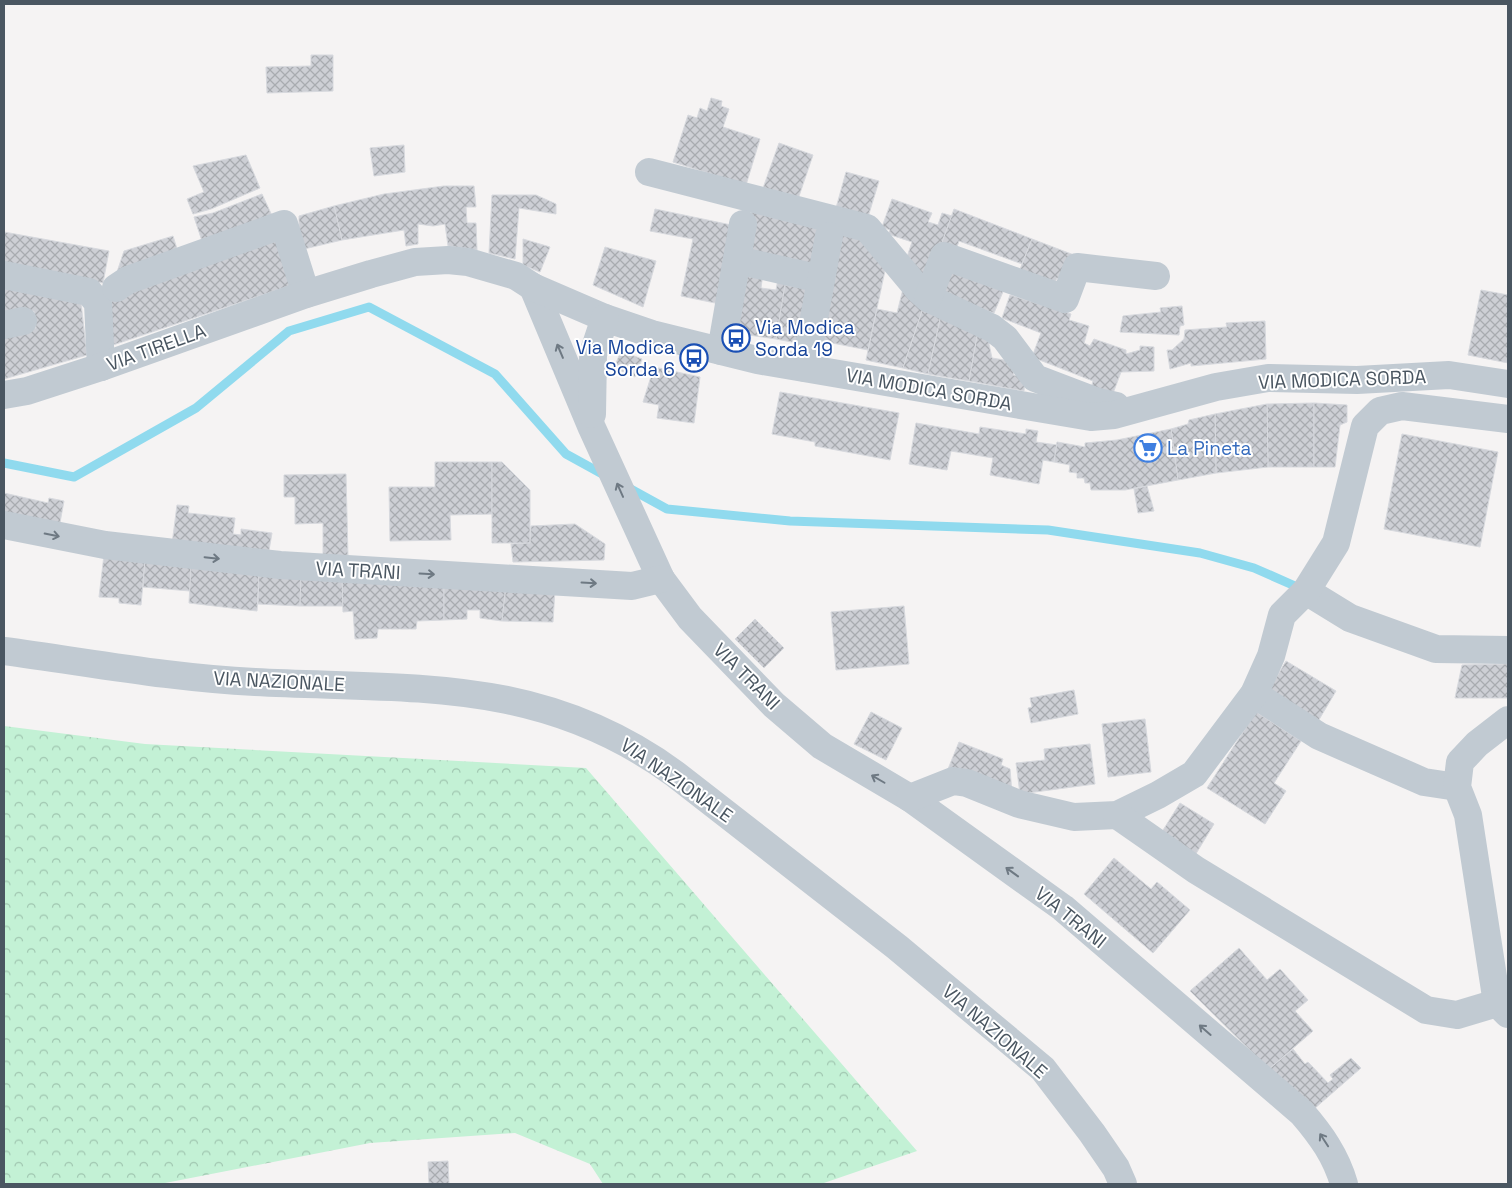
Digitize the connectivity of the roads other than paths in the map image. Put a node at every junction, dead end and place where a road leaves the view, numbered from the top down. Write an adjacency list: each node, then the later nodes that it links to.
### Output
1 (649, 172): 11 (street)
2 (742, 224): 4 (street)
3 (829, 236): 7 (street)
4 (737, 260): 7 (street); 13 (street)
5 (4, 274): 14 (street)
6 (1156, 276): 11 (street)
7 (821, 279): 15 (street)
8 (532, 287): 10 (street, VIA MODICA SORDA); 12 (street, VIA MODICA SORDA); 20 (street, one-way to 8)
9 (116, 288): 10 (street)
10 (306, 294): 14 (street, VIA TIRELLA)
11 (928, 298): 18 (street)
12 (605, 318): 13 (street, VIA MODICA SORDA); 20 (street)
13 (721, 351): 15 (street, VIA MODICA SORDA)
14 (101, 367): 17 (street, VIA TIRELLA)
15 (805, 368): 18 (street, VIA MODICA SORDA)
16 (1508, 384): 18 (street, VIA MODICA SORDA)
17 (4, 395)
18 (1132, 410)
19 (1508, 419): 23 (street)
20 (592, 428): 22 (street, one-way to 20)
21 (4, 525): 22 (street, VIA TRANI, one-way to 22)
22 (661, 578): 29 (street, VIA TRANI, one-way to 22)
23 (1306, 591): 24 (street); 26 (street)
24 (1508, 650)
25 (4, 651): 32 (street, VIA NAZIONALE)
26 (1254, 694): 28 (street); 30 (street)
27 (1508, 720): 28 (street)
28 (1457, 787): 31 (street)
29 (910, 798): 30 (street); 33 (street, VIA TRANI, one-way to 29)
30 (1117, 815): 31 (street)
31 (1503, 1008)
32 (1123, 1184)
33 (1344, 1184)

